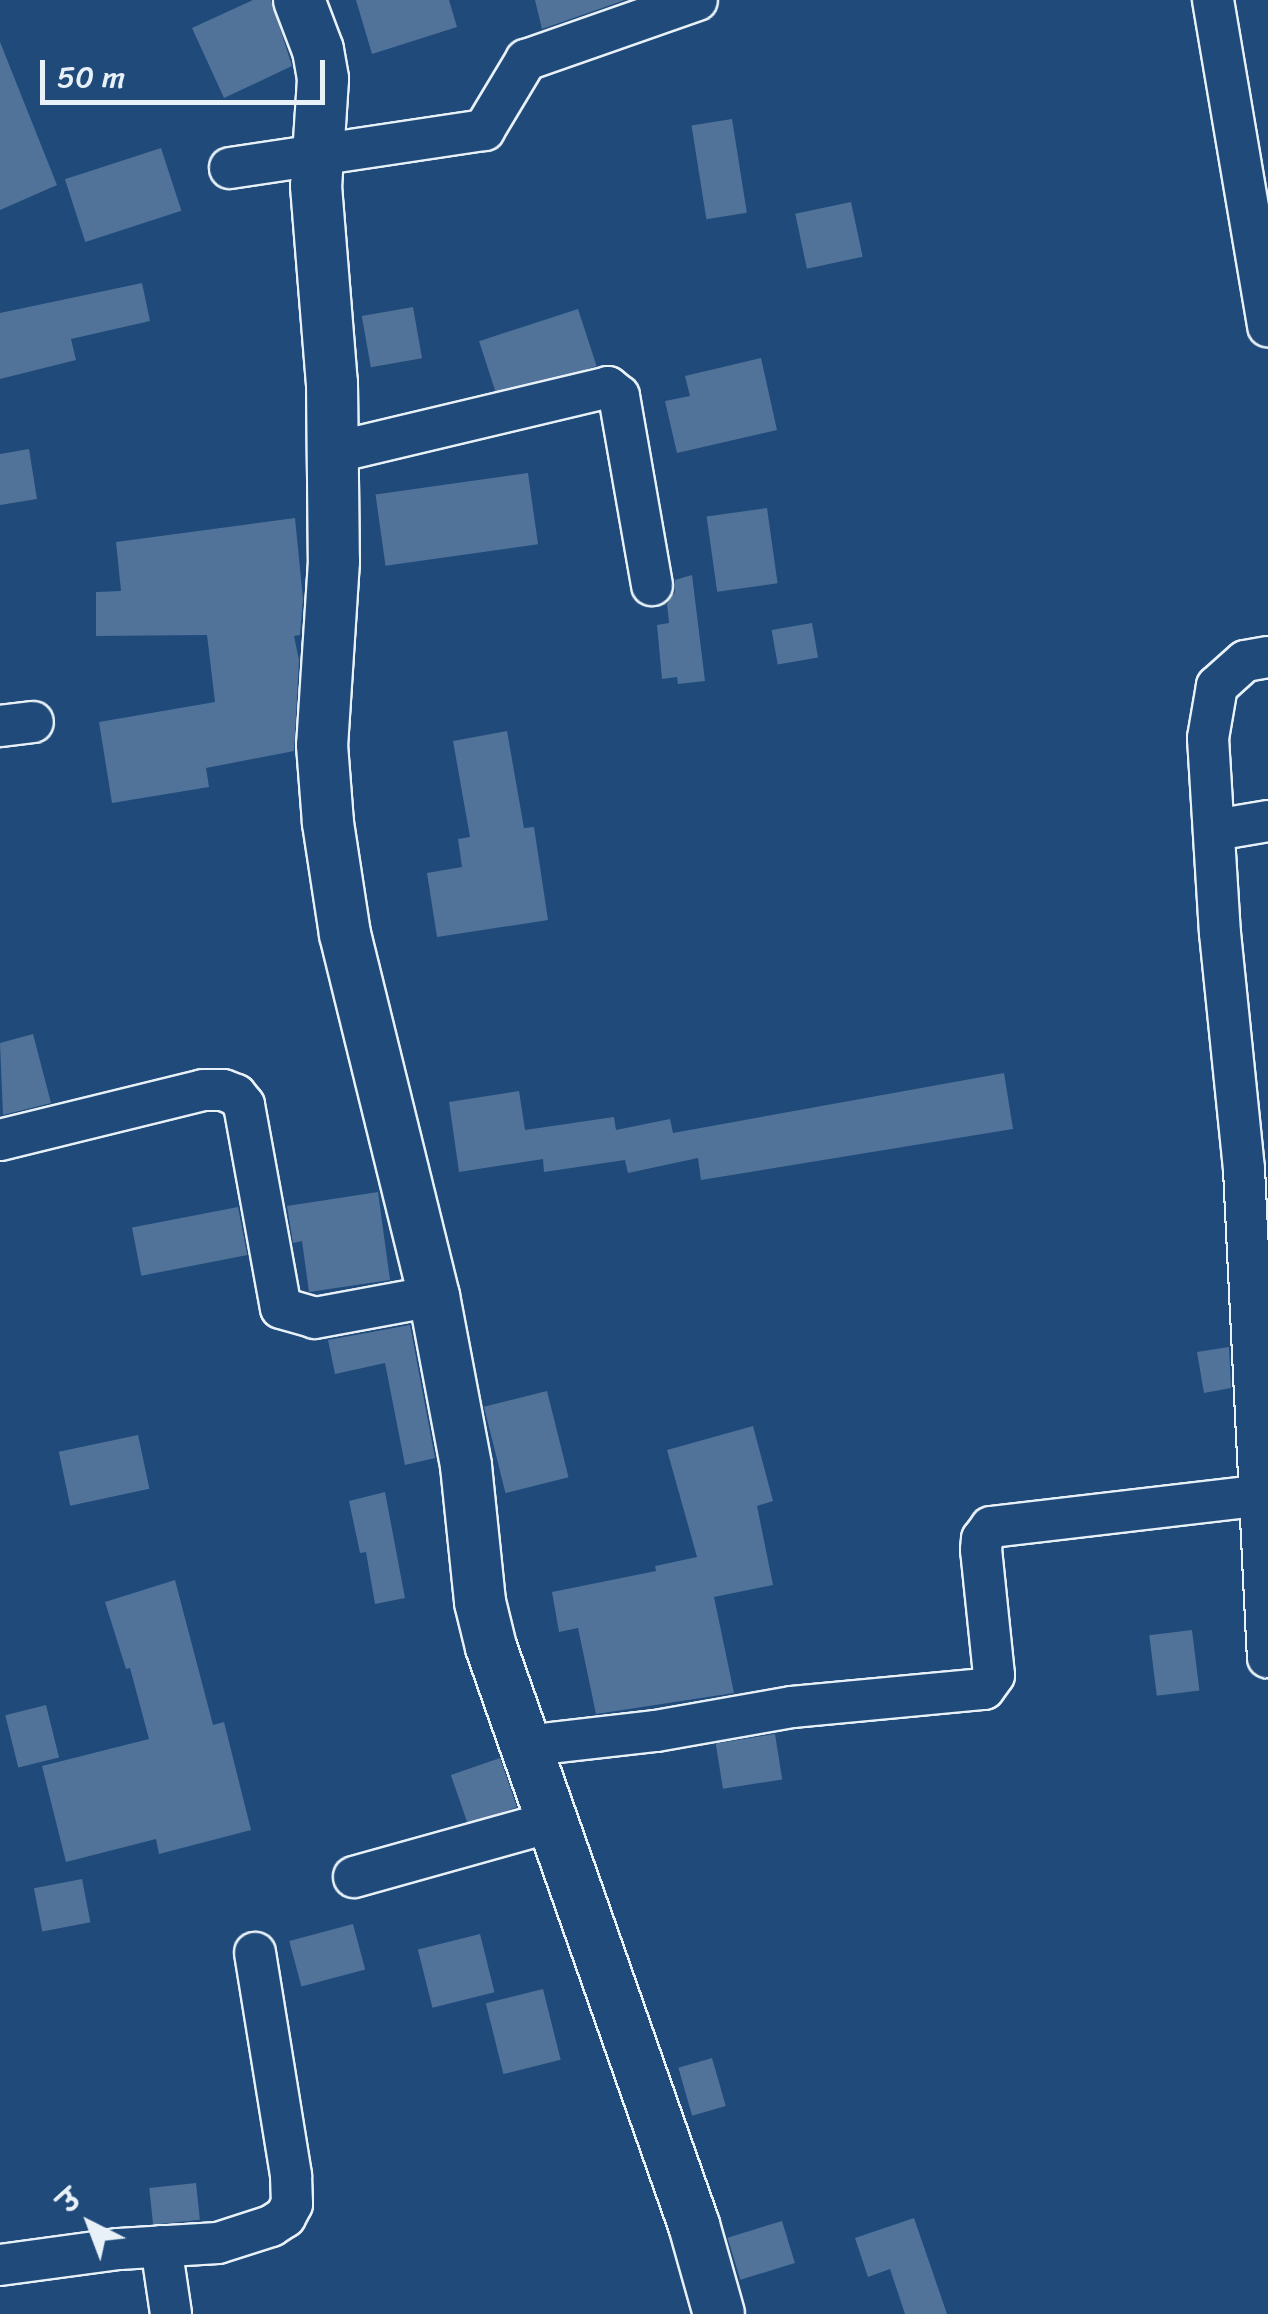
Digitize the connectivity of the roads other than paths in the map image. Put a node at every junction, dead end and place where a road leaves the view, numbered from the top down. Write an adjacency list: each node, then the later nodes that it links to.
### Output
1 (299, 0): 4 (street)
2 (697, 0): 4 (street)
3 (1212, 0): 6 (street)
4 (317, 156): 5 (street); 7 (street)
5 (230, 168)
6 (1268, 326)
7 (332, 452): 8 (street); 14 (street)
8 (652, 585)
9 (1268, 657): 11 (street)
10 (1268, 821): 11 (street)
11 (1215, 830): 13 (street)
12 (0, 1140): 14 (street)
13 (1256, 1168): 15 (street)
14 (434, 1296): 18 (street)
15 (1262, 1495): 16 (street); 18 (street)
16 (1267, 1588): 17 (street)
17 (1268, 1656)
18 (524, 1746): 19 (street)
19 (550, 1822): 20 (street); 25 (street)
20 (354, 1877)
21 (254, 1952): 22 (street)
22 (161, 2246): 23 (street); 24 (street)
23 (0, 2265)
24 (172, 2314)
25 (719, 2314)

